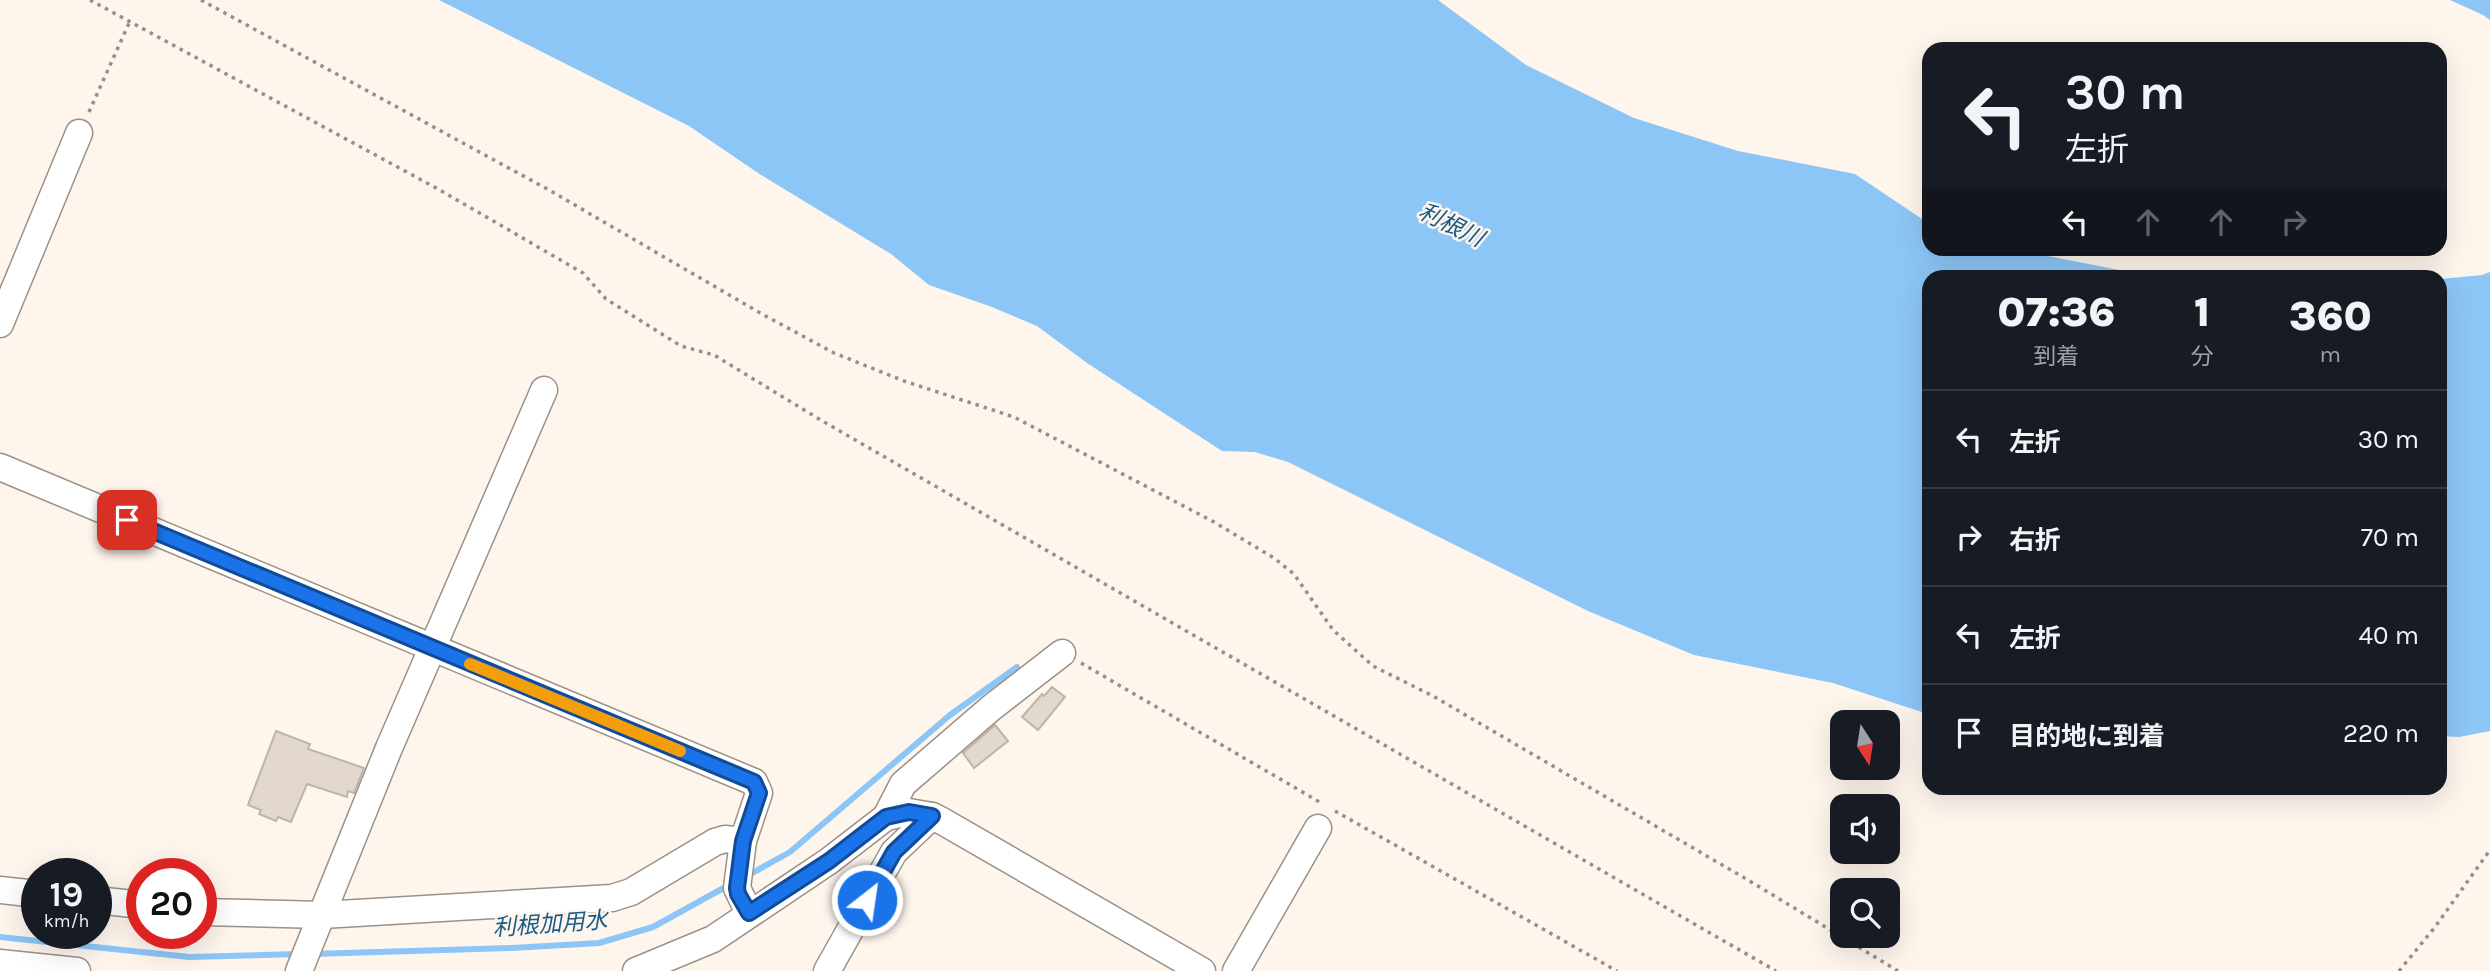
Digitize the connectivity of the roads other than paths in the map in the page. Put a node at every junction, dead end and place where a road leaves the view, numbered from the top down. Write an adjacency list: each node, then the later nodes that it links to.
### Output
1 (79, 133): 2 (street)
2 (0, 324)
3 (544, 390): 5 (street)
4 (0, 467): 5 (street)
5 (432, 648): 10 (street); 15 (street)
6 (1062, 653): 8 (street)
7 (932, 816): 8 (street); 20 (street); 21 (street)
8 (886, 817): 14 (street)
9 (1318, 828): 22 (street)
10 (743, 841): 14 (street); 15 (street)
11 (0, 890): 12 (street)
12 (21, 892)
13 (217, 912): 15 (street)
14 (749, 913): 19 (street)
15 (322, 915): 18 (street)
16 (1, 965): 17 (street)
17 (77, 971)
18 (299, 971)
19 (636, 971)
20 (827, 971)
21 (1202, 971)
22 (1236, 971)

